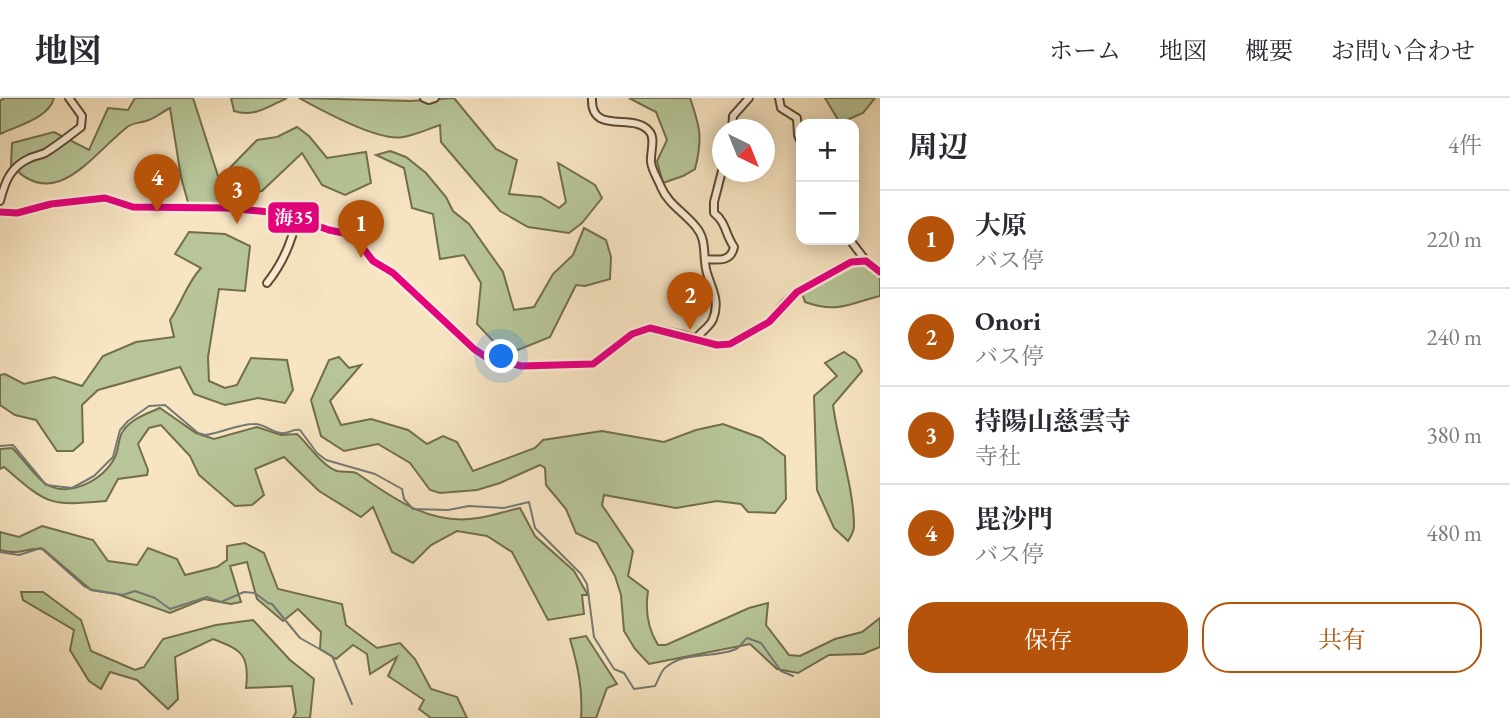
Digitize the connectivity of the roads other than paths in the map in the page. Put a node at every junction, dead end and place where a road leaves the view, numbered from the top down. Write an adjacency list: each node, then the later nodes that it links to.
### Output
1 (69, 98): 10 (street)
2 (424, 98): 3 (street)
3 (435, 98)
4 (592, 98): 14 (street)
5 (749, 98): 7 (street)
6 (779, 98): 8 (street)
7 (733, 119)
8 (797, 119)
9 (720, 182): 14 (street)
10 (0, 201)
11 (0, 212): 12 (street)
12 (297, 217): 17 (street); 18 (street)
13 (854, 245): 15 (street)
14 (705, 259): 18 (street)
15 (866, 261): 16 (street); 18 (street)
16 (880, 272)
17 (267, 283)
18 (696, 338)

